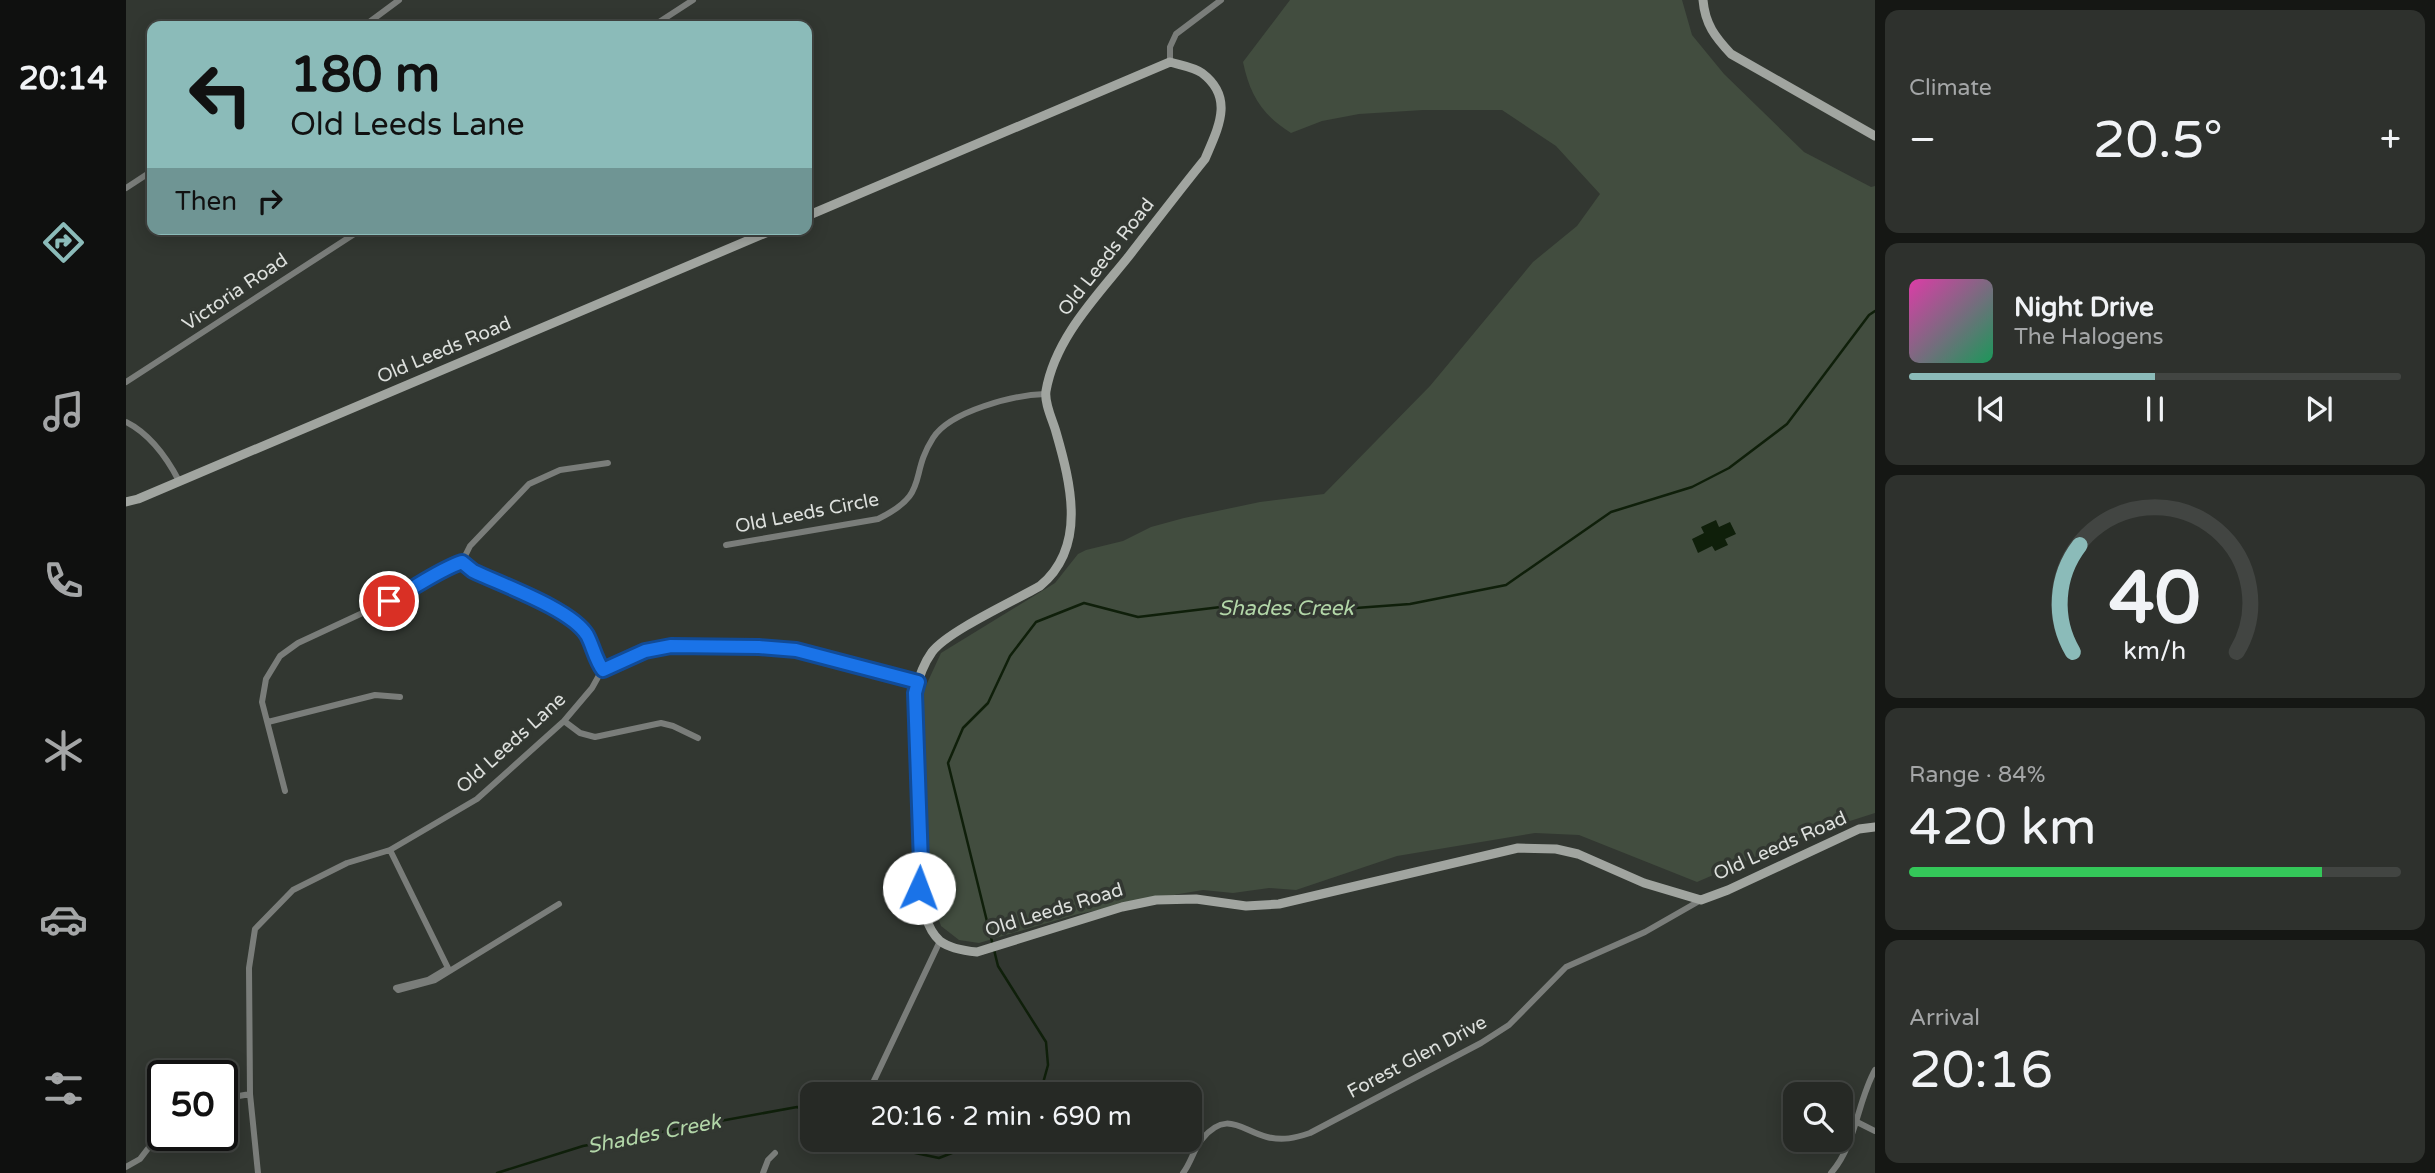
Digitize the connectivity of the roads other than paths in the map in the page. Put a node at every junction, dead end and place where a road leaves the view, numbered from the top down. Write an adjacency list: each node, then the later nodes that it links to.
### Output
1 (399, 0): 5 (street)
2 (693, 0): 6 (street)
3 (1221, 0): 7 (street)
4 (1703, 0): 8 (main road)
5 (371, 21)
6 (661, 21)
7 (1170, 62): 11 (main road); 15 (main road, Old Leeds Road)
8 (1875, 136)
9 (147, 174): 10 (street)
10 (126, 188)
11 (812, 214)
12 (353, 235): 14 (street, Victoria Road)
13 (761, 235): 18 (main road, Old Leeds Road)
14 (126, 382)
15 (1045, 394): 20 (street, Old Leeds Circle); 23 (main road)
16 (126, 422): 18 (street)
17 (608, 463): 21 (street)
18 (179, 481): 19 (main road, Old Leeds Road)
19 (126, 502)
20 (726, 545)
21 (462, 562): 22 (street); 26 (street)
22 (603, 670): 23 (street); 25 (street, Old Leeds Lane)
23 (918, 682): 33 (main road)
24 (400, 697): 26 (street)
25 (564, 721): 27 (street); 30 (street, Old Leeds Lane)
26 (268, 722): 28 (street)
27 (698, 738)
28 (285, 791)
29 (1875, 827): 31 (main road, Old Leeds Road)
30 (390, 850): 32 (street); 36 (street, Old Leeds Lane)
31 (1701, 900): 33 (main road, Old Leeds Road); 45 (street, Forest Glen Drive)
32 (559, 904)
33 (940, 941): 35 (street)
34 (1875, 1070): 38 (street)
35 (873, 1082)
36 (250, 1094): 37 (street); 43 (street, Old Leeds Lane)
37 (238, 1097)
38 (1855, 1121): 39 (street); 46 (street)
39 (1875, 1131)
40 (147, 1150): 42 (street)
41 (775, 1153): 44 (street)
42 (126, 1167)
43 (258, 1173)
44 (763, 1173)
45 (1183, 1173)
46 (1831, 1173)

